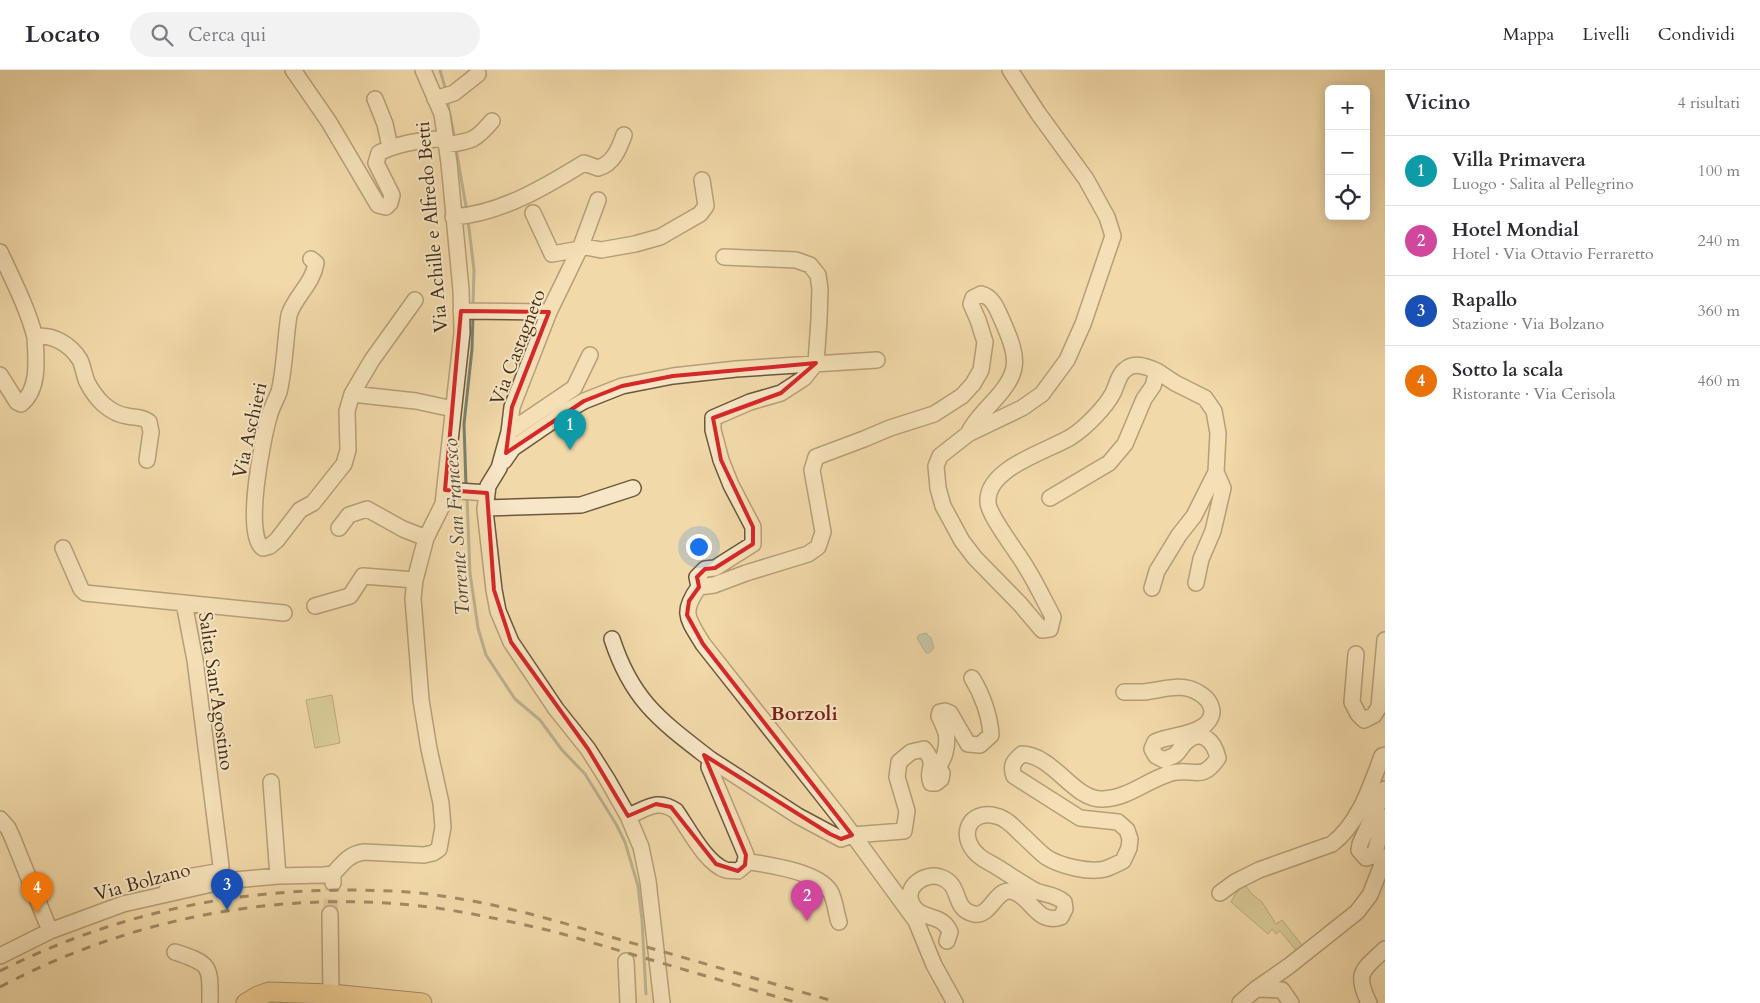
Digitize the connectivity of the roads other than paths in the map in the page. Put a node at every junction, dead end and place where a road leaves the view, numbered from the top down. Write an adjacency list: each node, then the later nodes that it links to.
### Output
1 (293, 70): 10 (street)
2 (423, 70): 5 (street, Via Achille e Alfredo Betti)
3 (1010, 70): 31 (street)
4 (478, 74): 5 (street)
5 (443, 97): 9 (street, Via Achille e Alfredo Betti)
6 (375, 99): 10 (street)
7 (492, 121): 9 (street)
8 (624, 135): 14 (street)
9 (448, 142): 10 (street); 14 (street, Via Achille e Alfredo Betti)
10 (390, 147)
11 (702, 180): 15 (street)
12 (598, 200): 15 (street, Via Castagneto)
13 (533, 213): 15 (street)
14 (455, 217): 20 (street, Via Achille e Alfredo Betti)
15 (580, 248): 21 (street, Via Castagneto)
16 (0, 252): 22 (street)
17 (724, 257): 25 (street)
18 (311, 259): 28 (street, Via Aschieri)
19 (415, 300): 28 (street, Via Aschieri)
20 (462, 312): 21 (street); 29 (street, Via Achille e Alfredo Betti)
21 (550, 312): 30 (street, Via Castagneto)
22 (34, 337): 27 (street); 32 (street)
23 (590, 356): 30 (street)
24 (877, 360): 25 (street)
25 (816, 363): 33 (street); 44 (street)
26 (1157, 371): 31 (street); 34 (street); 38 (street)
27 (0, 375)
28 (352, 394): 29 (street)
29 (453, 410): 36 (street, Via Achille e Alfredo Betti)
30 (509, 432): 33 (street, Via Castagneto)
31 (968, 434): 44 (street)
32 (147, 460)
33 (499, 468): 37 (street, Via Castagneto)
34 (1216, 472): 43 (street); 45 (street)
35 (633, 488): 37 (street)
36 (450, 490): 37 (street); 40 (street, Via Achille e Alfredo Betti)
37 (485, 498): 58 (street)
38 (1050, 498)
39 (339, 528): 40 (street)
40 (426, 538): 42 (street, Via Achille e Alfredo Betti)
41 (63, 548): 46 (street, Salita Sant'Agostino)
42 (415, 580): 47 (street); 65 (street, Via Achille e Alfredo Betti)
43 (1196, 583)
44 (699, 587): 61 (street)
45 (1152, 588)
46 (184, 604): 48 (street); 67 (street, Salita Sant'Agostino)
47 (315, 606)
48 (284, 613)
49 (612, 639): 55 (street)
50 (1385, 640): 51 (street)
51 (1356, 654)
52 (972, 678): 61 (street)
53 (1124, 692): 71 (street)
54 (1385, 755): 66 (street)
55 (710, 759): 61 (street); 63 (street)
56 (271, 782): 64 (street)
57 (1385, 789): 59 (street)
58 (628, 816): 63 (street); 82 (street)
59 (1385, 817)
60 (0, 819): 70 (street)
61 (852, 835): 71 (street)
62 (1385, 857): 76 (street)
63 (746, 861): 69 (street)
64 (278, 876): 65 (street, Via Bolzano); 67 (street, Via Bolzano)
65 (333, 878)
66 (1220, 893)
67 (166, 894): 70 (street, Via Bolzano)
68 (330, 914): 77 (street)
69 (839, 922)
70 (50, 930): 74 (street, Via Bolzano)
71 (938, 949): 83 (street)
72 (1385, 950): 86 (street)
73 (175, 952): 78 (street)
74 (0, 956)
75 (626, 961): 81 (street)
76 (1256, 989): 84 (street); 85 (street)
77 (331, 994): 79 (main road); 80 (main road)
78 (210, 1003)
79 (246, 1003)
80 (422, 1003)
81 (628, 1003)
82 (662, 1003)
83 (955, 1003)
84 (1240, 1003)
85 (1291, 1003)
86 (1368, 1003)

